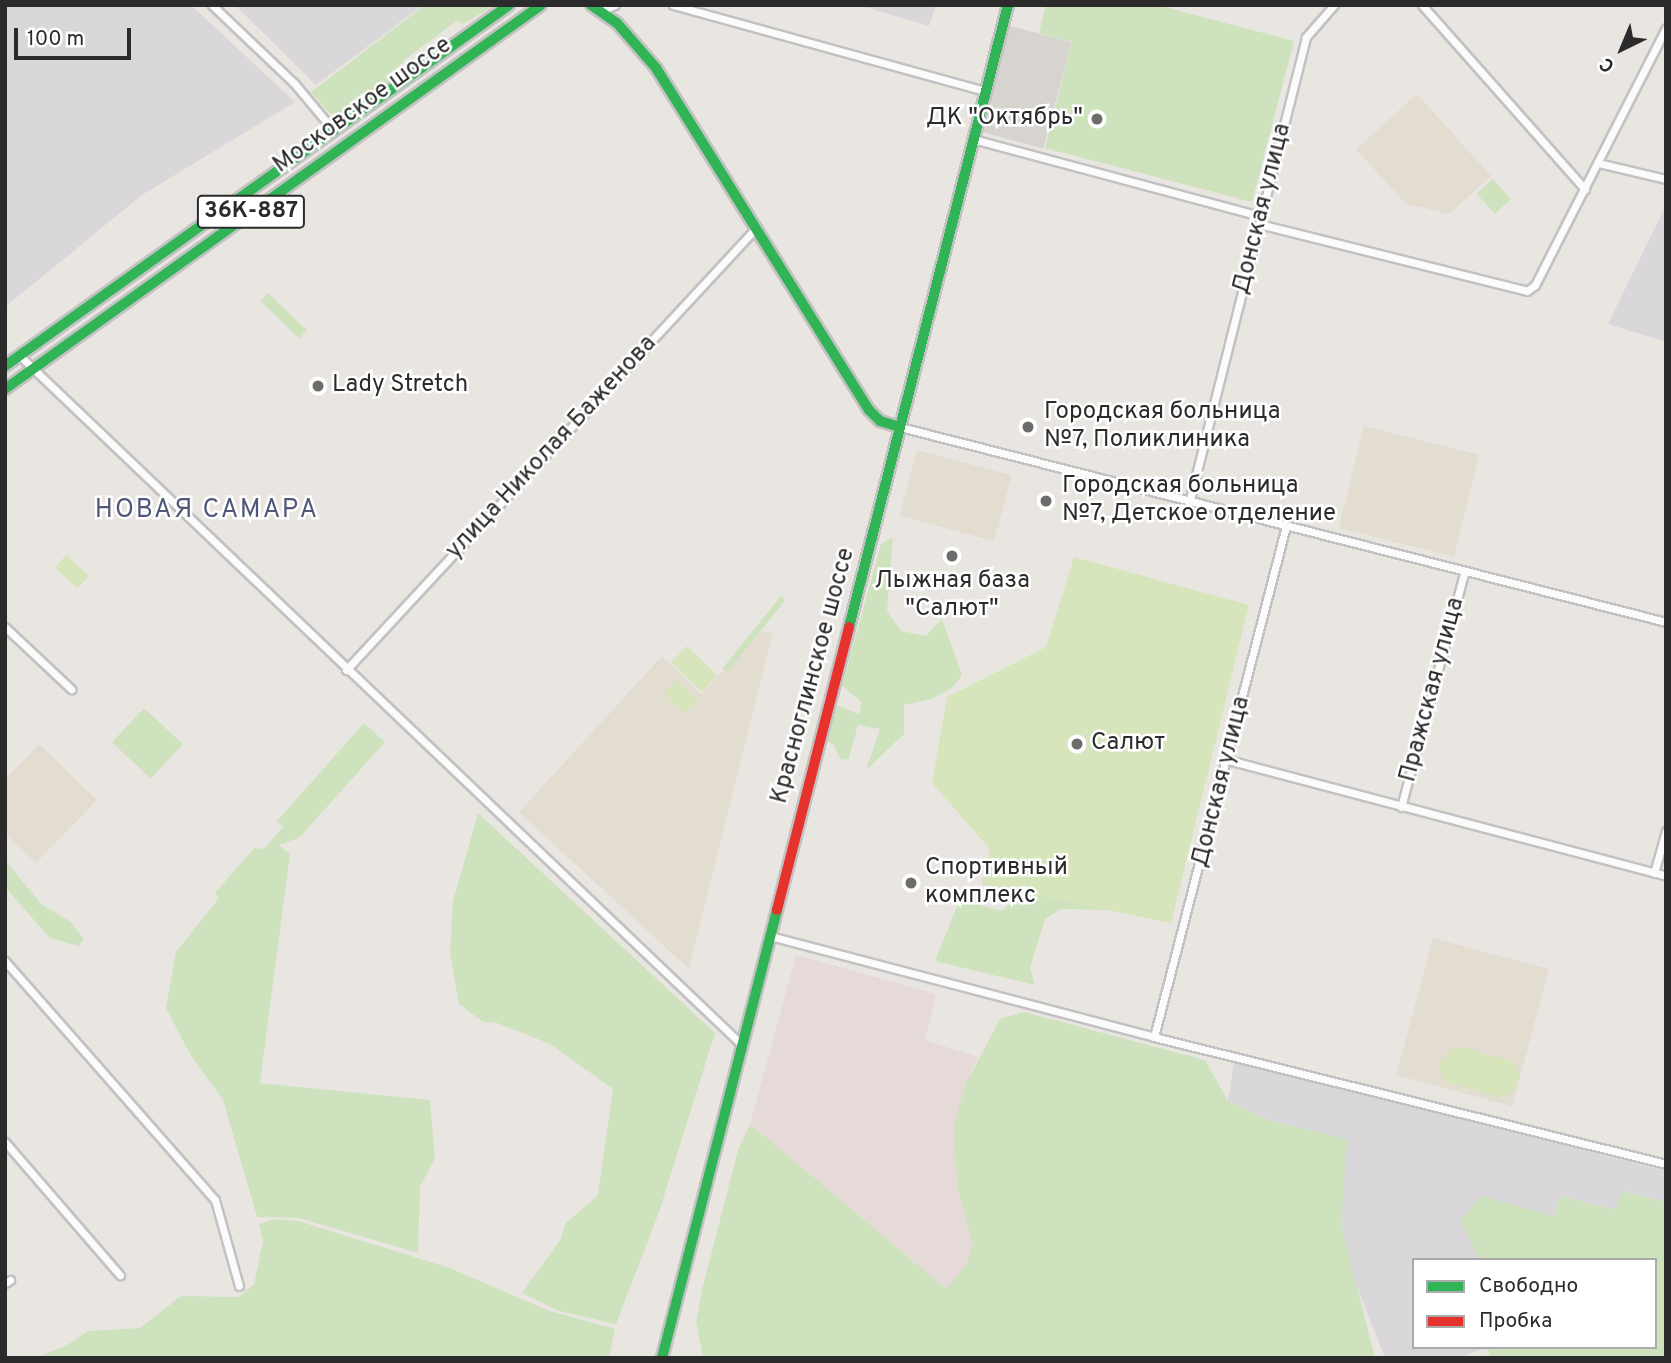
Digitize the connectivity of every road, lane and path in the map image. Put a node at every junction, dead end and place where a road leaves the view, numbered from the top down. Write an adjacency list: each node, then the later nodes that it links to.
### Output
1 (212, 5): 13 (street)
2 (509, 5): 13 (main road, Московское шоссе / 36К-887)
3 (541, 5): 22 (main road, Московское шоссе / 36К-887)
4 (591, 5): 10 (main road)
5 (615, 5): 10 (street)
6 (673, 5): 12 (street)
7 (1008, 5): 12 (main road, Красноглинское шоссе)
8 (1334, 5): 18 (street, Донская улица)
9 (1422, 5): 17 (street)
10 (600, 11): 19 (main road)
11 (1666, 28): 15 (street)
12 (985, 91): 14 (main road, Красноглинское шоссе)
13 (334, 131): 20 (main road, Московское шоссе / 36К-887)
14 (973, 139): 18 (street); 24 (main road, Красноглинское шоссе)
15 (1598, 163): 16 (street); 17 (street)
16 (1666, 179)
17 (1585, 189): 18 (street)
18 (1260, 220): 25 (street, Донская улица)
19 (757, 227): 24 (main road); 30 (street, улица Николая Баженова)
20 (20, 356): 21 (main road, Московское шоссе / 36К-887); 22 (street)
21 (5, 366)
22 (32, 372): 23 (main road, Московское шоссе / 36К-887); 30 (street)
23 (5, 389)
24 (900, 427): 25 (street); 37 (main road, Красноглинское шоссе)
25 (1189, 503): 26 (street)
26 (1286, 526): 27 (street); 32 (street, Донская улица)
27 (1464, 573): 28 (street); 33 (street, Пражская улица)
28 (1666, 622)
29 (5, 627): 31 (street)
30 (346, 670): 40 (street)
31 (71, 689)
32 (1228, 760): 33 (street); 39 (street, Донская улица)
33 (1401, 807): 35 (street)
34 (1666, 831): 35 (street)
35 (1654, 873): 36 (street)
36 (1666, 876)
37 (770, 936): 39 (street); 40 (main road, Красноглинское шоссе)
38 (7, 966): 44 (street)
39 (1154, 1037): 42 (street)
40 (741, 1044): 45 (main road, Красноглинское шоссе)
41 (5, 1142): 43 (street)
42 (1666, 1164)
43 (120, 1275)
44 (239, 1286)
45 (662, 1358)

